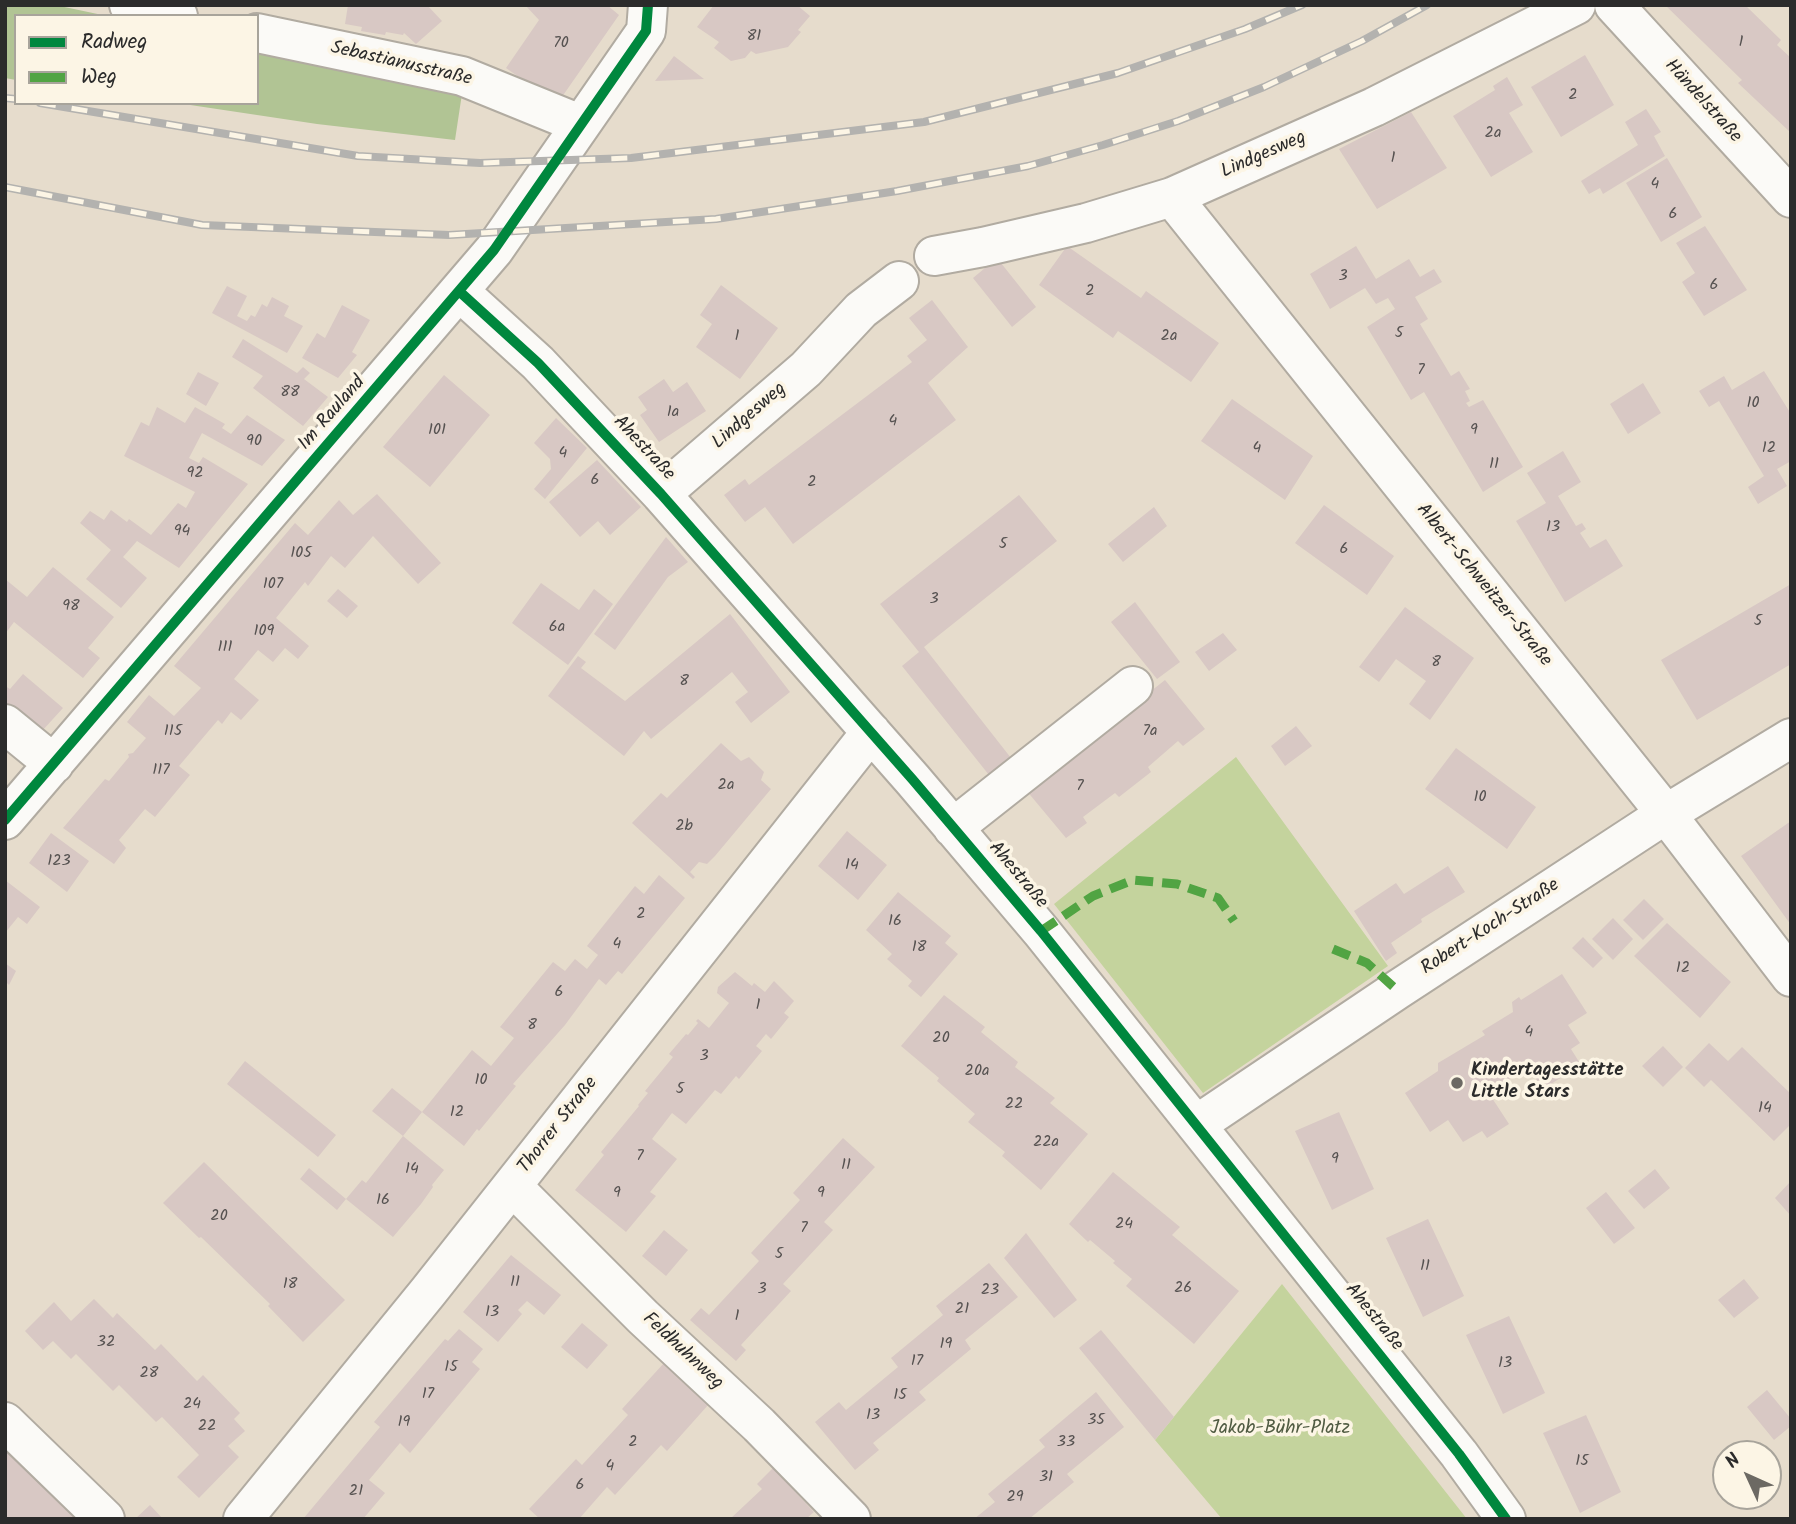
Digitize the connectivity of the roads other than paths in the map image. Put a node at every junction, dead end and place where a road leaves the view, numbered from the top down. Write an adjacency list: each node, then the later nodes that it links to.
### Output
1 (129, 5): 5 (street)
2 (648, 5): 7 (street, Im Rauland)
3 (1576, 5): 8 (street, Lindgesweg)
4 (1614, 5): 9 (street, Händelstraße)
5 (169, 14)
6 (259, 33): 7 (street, Sebastianusstraße)
7 (580, 124): 12 (street, Im Rauland)
8 (1172, 197): 10 (street, Lindgesweg); 19 (street, Albert-Schweitzer-Straße)
9 (1791, 198)
10 (934, 256)
11 (899, 281): 13 (street, Lindgesweg)
12 (460, 292): 13 (street, Ahestraße); 18 (street, Im Rauland)
13 (661, 494): 16 (street, Ahestraße)
14 (1133, 686): 21 (street)
15 (5, 724): 18 (street)
16 (872, 732): 21 (street, Ahestraße); 24 (street, Thorrer Straße)
17 (1791, 738): 19 (street, Robert-Koch-Straße)
18 (54, 764): 20 (street, Im Rauland)
19 (1666, 814): 22 (street, Albert-Schweitzer-Straße); 23 (street, Robert-Koch-Straße)
20 (5, 820)
21 (953, 828): 23 (street, Ahestraße)
22 (1791, 977)
23 (1196, 1125): 29 (street, Ahestraße)
24 (512, 1185): 27 (street, Thorrer Straße); 28 (street, Feldhuhnweg)
25 (5, 1422): 26 (street)
26 (105, 1519)
27 (243, 1519)
28 (851, 1519)
29 (1506, 1519)

